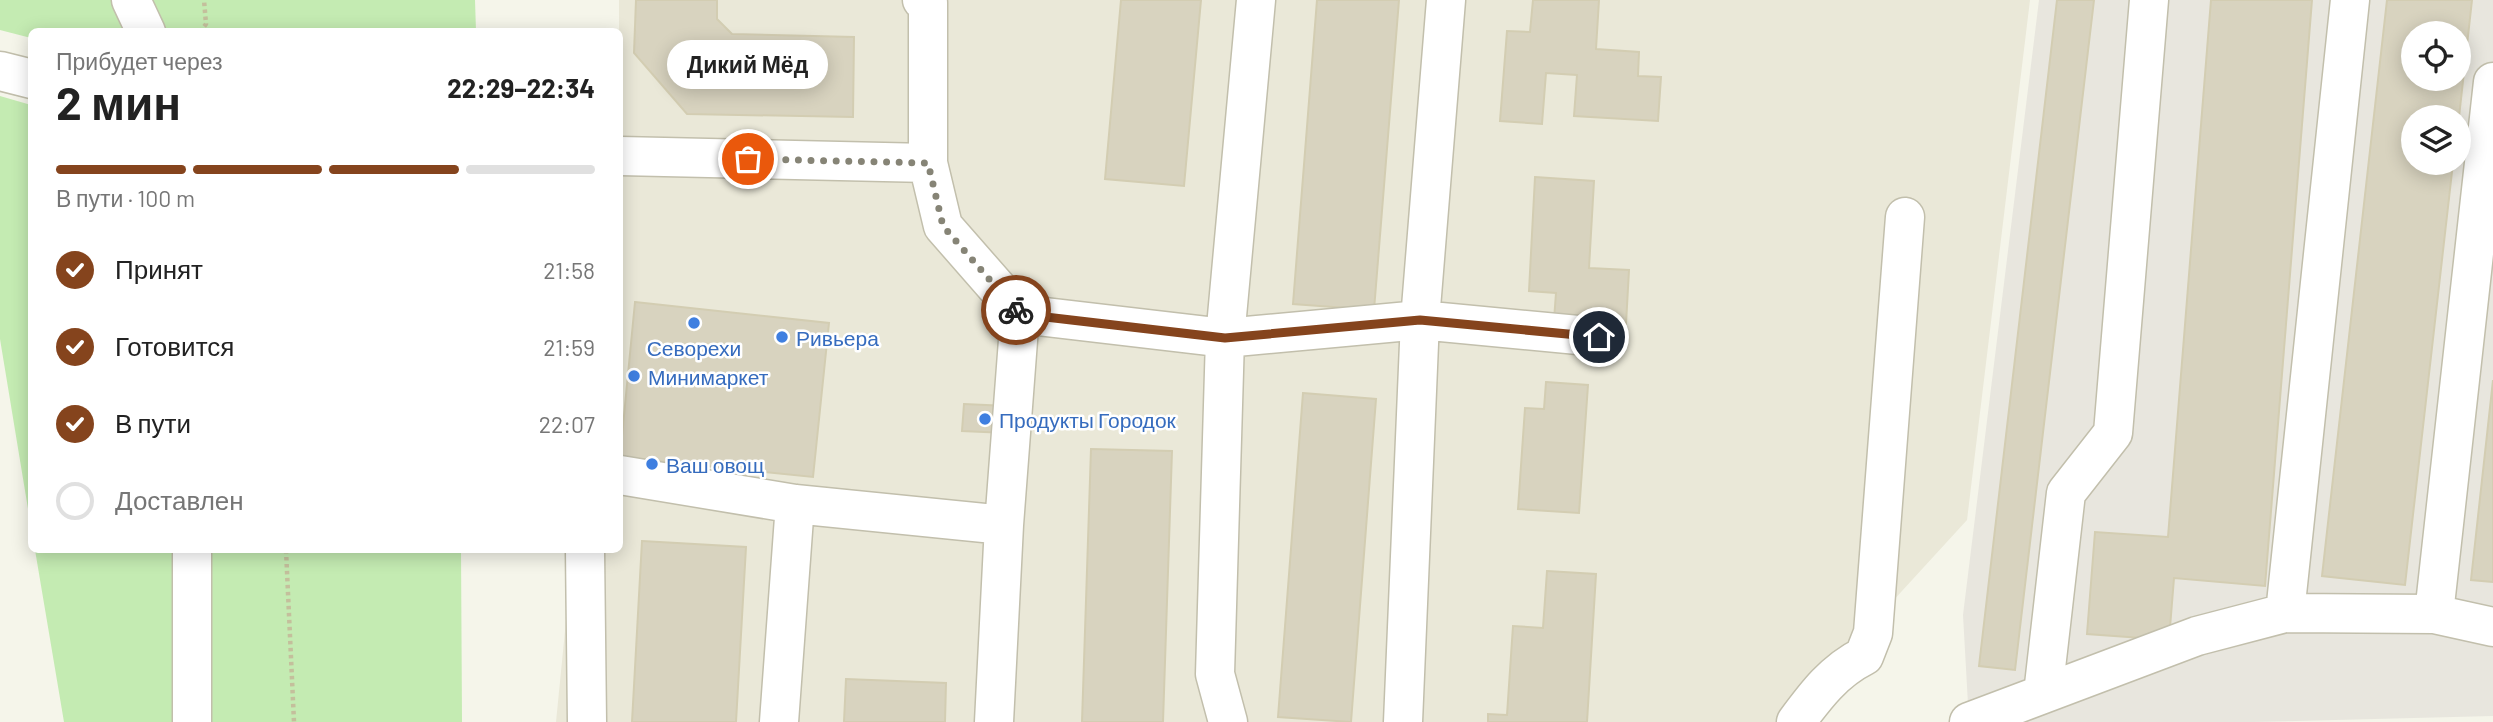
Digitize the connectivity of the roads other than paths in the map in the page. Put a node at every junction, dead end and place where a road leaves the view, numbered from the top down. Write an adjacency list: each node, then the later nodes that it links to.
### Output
1 (131, 0): 7 (street)
2 (922, 0): 12 (street)
3 (1256, 0): 17 (street)
4 (1446, 0): 15 (street)
5 (2149, 0): 26 (street)
6 (2350, 0): 23 (street)
7 (144, 28)
8 (0, 71): 9 (street)
9 (28, 78)
10 (2493, 82): 24 (street)
11 (623, 156): 12 (street)
12 (928, 163): 14 (street)
13 (1905, 217): 33 (street)
14 (1020, 314): 17 (street); 20 (street)
15 (1420, 320): 16 (street); 17 (street); 32 (street)
16 (1599, 337)
17 (1225, 338): 31 (street)
18 (623, 475): 19 (street)
19 (795, 504): 20 (street); 29 (street)
20 (1004, 526): 30 (street)
21 (192, 553): 27 (street)
22 (585, 553): 28 (street)
23 (2285, 613): 24 (street); 26 (street)
24 (2434, 614): 25 (street)
25 (2493, 626)
26 (2043, 694): 34 (street)
27 (192, 722)
28 (587, 722)
29 (779, 722)
30 (994, 722)
31 (1228, 722)
32 (1403, 722)
33 (1796, 722)
34 (1969, 722)

